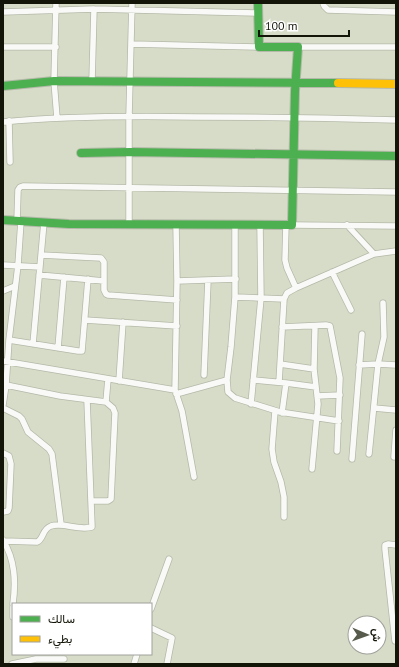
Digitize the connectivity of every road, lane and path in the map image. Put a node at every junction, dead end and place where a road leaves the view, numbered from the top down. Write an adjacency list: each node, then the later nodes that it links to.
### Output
1 (56, 3): 6 (street)
2 (132, 3): 7 (street)
3 (258, 3): 10 (street)
4 (323, 3): 9 (street)
5 (94, 9): 6 (street); 7 (street); 18 (street)
6 (56, 10): 8 (street); 13 (street)
7 (132, 10): 10 (street); 11 (street)
8 (3, 12)
9 (396, 12)
10 (259, 13): 14 (street)
11 (131, 44): 14 (street); 19 (street)
12 (3, 47): 13 (street)
13 (56, 47): 17 (street)
14 (259, 47): 15 (street)
15 (298, 47): 16 (street); 20 (street)
16 (396, 47)
17 (54, 81): 18 (street); 22 (street); 25 (street)
18 (92, 81): 19 (street)
19 (130, 81): 20 (street); 23 (street)
20 (295, 83): 21 (street); 24 (street)
21 (396, 84)
22 (3, 86)
23 (129, 116): 24 (street); 25 (street); 28 (street)
24 (295, 117): 26 (street); 30 (street)
25 (57, 118): 27 (street)
26 (396, 120)
27 (6, 122): 32 (street)
28 (130, 152): 29 (street); 30 (street); 33 (street)
29 (81, 153)
30 (294, 154): 31 (street); 34 (street)
31 (396, 156)
32 (10, 162)
33 (130, 188): 34 (street); 37 (street); 39 (street)
34 (294, 191): 35 (street); 43 (street)
35 (396, 192)
36 (3, 220): 37 (street)
37 (19, 221): 38 (street); 50 (street)
38 (44, 222): 39 (street); 48 (street)
39 (129, 223): 40 (street)
40 (176, 224): 41 (street); 59 (street)
41 (236, 224): 42 (street); 56 (street)
42 (260, 224): 43 (street); 64 (street)
43 (289, 225): 44 (street); 61 (street)
44 (347, 225): 45 (street); 47 (street)
45 (396, 226)
46 (396, 251): 47 (street)
47 (374, 254): 52 (street)
48 (41, 255): 51 (street); 57 (street)
49 (3, 265): 50 (street)
50 (18, 265): 51 (street); 60 (street)
51 (40, 267): 53 (street)
52 (332, 272): 61 (street); 68 (street)
53 (39, 275): 54 (street); 76 (street)
54 (64, 277): 55 (street); 77 (street)
55 (88, 279): 57 (street); 69 (street)
56 (236, 279): 58 (street); 63 (street)
57 (104, 280): 66 (street)
58 (208, 280): 59 (street); 84 (street)
59 (177, 281): 66 (street)
60 (15, 286): 62 (street); 75 (street)
61 (296, 288): 65 (street)
62 (3, 291)
63 (235, 297): 64 (street); 86 (street)
64 (261, 298): 65 (street); 87 (street)
65 (284, 299): 73 (street)
66 (177, 300): 71 (street)
67 (383, 303): 80 (street)
68 (351, 310)
69 (85, 320): 70 (street); 77 (street)
70 (123, 322): 71 (street); 88 (street)
71 (177, 326): 93 (street)
72 (315, 326): 73 (street); 83 (street); 94 (street)
73 (282, 327): 79 (street)
74 (362, 334): 81 (street)
75 (9, 340): 76 (street); 78 (street)
76 (33, 344): 77 (street)
77 (58, 348)
78 (5, 361): 85 (street); 91 (street)
79 (280, 364): 83 (street); 89 (street)
80 (378, 364): 81 (street); 82 (street); 100 (street)
81 (360, 365): 111 (street)
82 (396, 365)
83 (314, 369): 92 (street)
84 (204, 375)
85 (108, 379): 88 (street); 97 (street)
86 (226, 380): 93 (street); 98 (street)
87 (253, 380): 89 (street); 98 (street)
88 (119, 381): 93 (street)
89 (279, 382): 90 (street)
90 (286, 383): 92 (street); 103 (street)
91 (6, 386): 96 (street); 99 (street)
92 (316, 386): 95 (street)
93 (176, 392): 113 (street)
94 (340, 395): 95 (street); 105 (street)
95 (317, 396): 104 (street)
96 (87, 400): 97 (street); 114 (street)
97 (106, 402): 114 (street)
98 (251, 404): 102 (street)
99 (3, 406): 117 (street)
100 (374, 408): 101 (street); 109 (street)
101 (396, 410)
102 (275, 411): 103 (street); 116 (street)
103 (282, 413): 104 (street)
104 (317, 418): 105 (street); 112 (street)
105 (339, 422): 107 (street)
106 (396, 430): 110 (street)
107 (337, 452)
108 (3, 453): 115 (street)
109 (369, 454)
110 (394, 457)
111 (352, 459)
112 (312, 469)
113 (194, 478)
114 (91, 501): 117 (street)
115 (3, 512)
116 (284, 517)
117 (61, 524): 118 (street)
118 (3, 540): 121 (street)
119 (396, 545): 124 (street)
120 (169, 559): 122 (street)
121 (13, 603)
122 (152, 606)
123 (152, 628): 129 (street)
124 (395, 641)
125 (20, 655): 127 (street)
126 (64, 658): 127 (street)
127 (21, 662): 128 (street)
128 (12, 664)
129 (167, 664)

